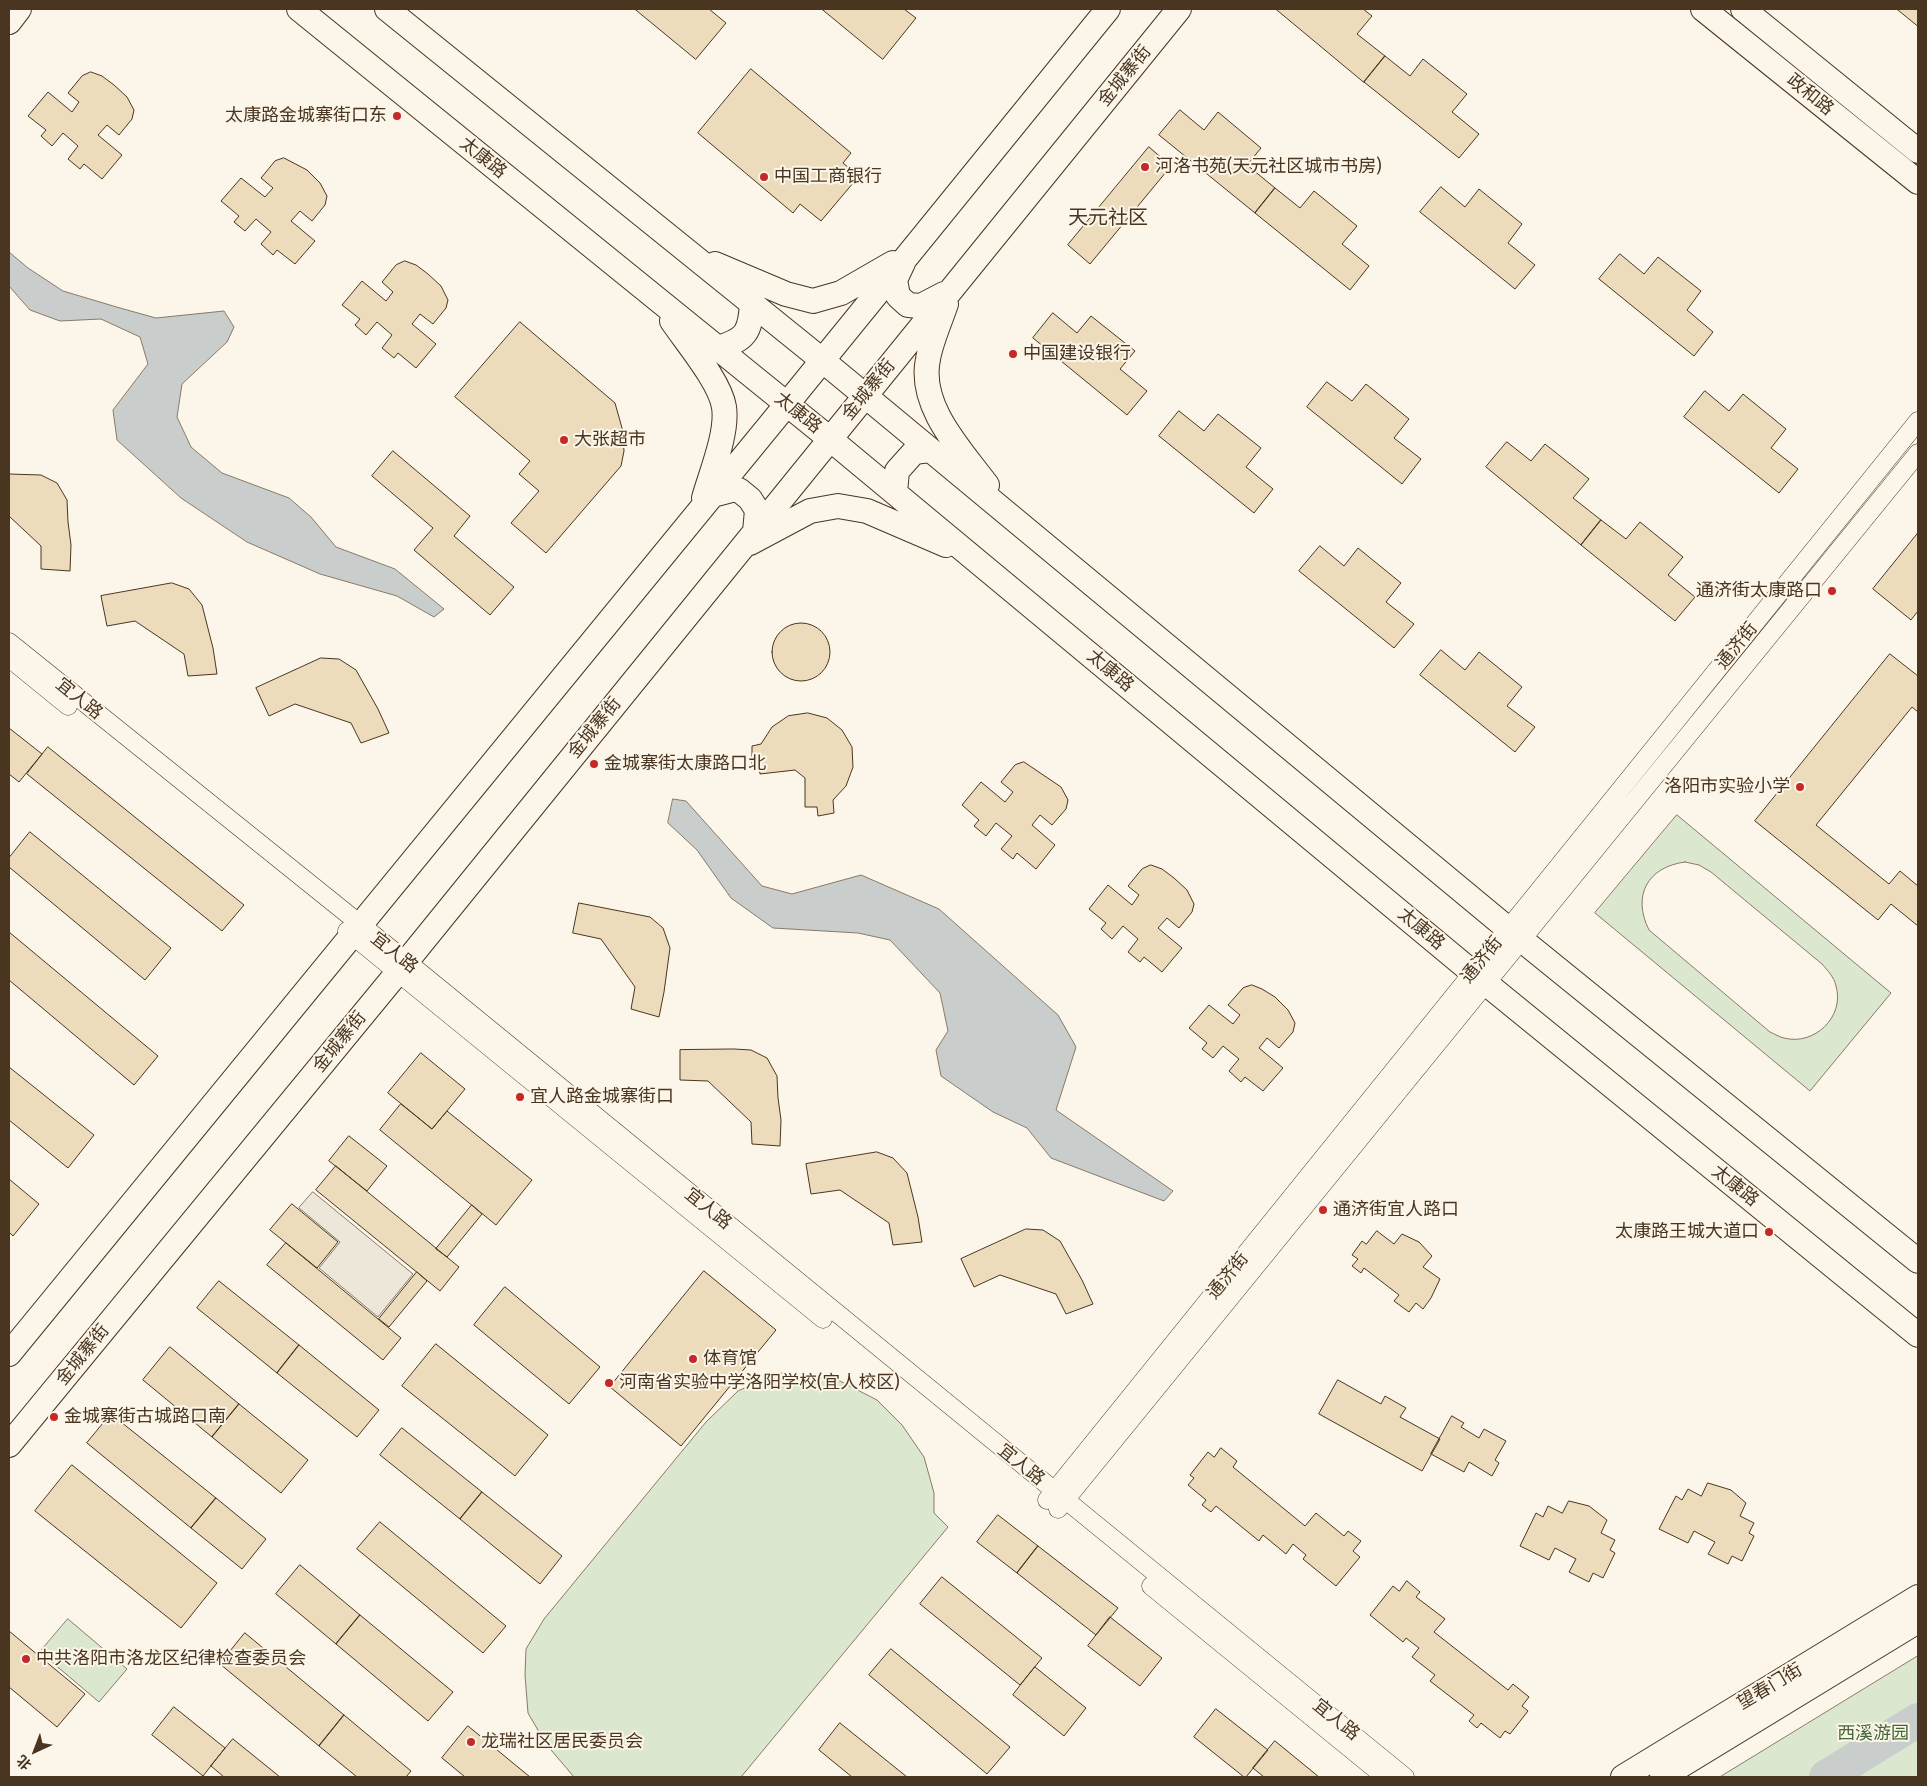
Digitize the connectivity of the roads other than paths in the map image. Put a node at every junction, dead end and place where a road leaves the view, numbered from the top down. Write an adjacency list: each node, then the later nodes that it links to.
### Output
1 (19, 9): 8 (main road)
2 (299, 9): 14 (main road, 太康路)
3 (386, 9): 11 (main road)
4 (1108, 9): 12 (main road)
5 (1179, 9): 13 (main road, 金城寨街)
6 (1703, 9): 10 (main road, 政和路)
7 (1743, 9): 9 (main road, 政和路)
8 (9, 22)
9 (1918, 151)
10 (1918, 182)
11 (690, 254): 12 (main road); 15 (main road)
12 (906, 256): 13 (main road); 17 (main road)
13 (950, 291): 18 (main road, 金城寨街); 26 (main road)
14 (655, 297): 16 (main road, 太康路); 25 (main road)
15 (752, 304): 16 (main road); 17 (main road)
16 (718, 348): 19 (main road, 太康路)
17 (822, 360): 18 (main road); 19 (main road)
18 (865, 396): 21 (main road, 金城寨街); 22 (main road)
19 (787, 404): 21 (main road, 太康路); 25 (main road)
20 (1918, 421): 32 (street, 通济街)
21 (830, 439): 24 (main road, 太康路); 27 (main road, 金城寨街)
22 (930, 450): 24 (main road); 26 (main road)
23 (1918, 453): 32 (street, 通济街)
24 (895, 492): 28 (main road, 太康路)
25 (707, 502): 27 (main road); 31 (main road)
26 (1010, 516): 32 (main road)
27 (749, 540): 28 (main road); 33 (main road, 金城寨街)
28 (971, 555): 34 (main road, 太康路)
29 (9, 642): 31 (street, 宜人路)
30 (9, 658): 31 (street, 宜人路)
31 (356, 931): 33 (street, 宜人路); 37 (main road)
32 (1515, 934): 34 (street, 通济街); 35 (main road)
33 (402, 967): 38 (main road, 金城寨街); 39 (street, 宜人路)
34 (1479, 978): 36 (main road, 太康路); 39 (street, 通济街)
35 (1918, 1261)
36 (1918, 1335)
37 (9, 1354)
38 (9, 1446)
39 (1056, 1501): 42 (street, 宜人路); 43 (street, 宜人路)
40 (1918, 1597): 44 (main road, 望春门街)
41 (1918, 1621): 45 (main road, 望春门街)
42 (1386, 1777)
43 (1405, 1777)
44 (1623, 1777)
45 (1662, 1777)

